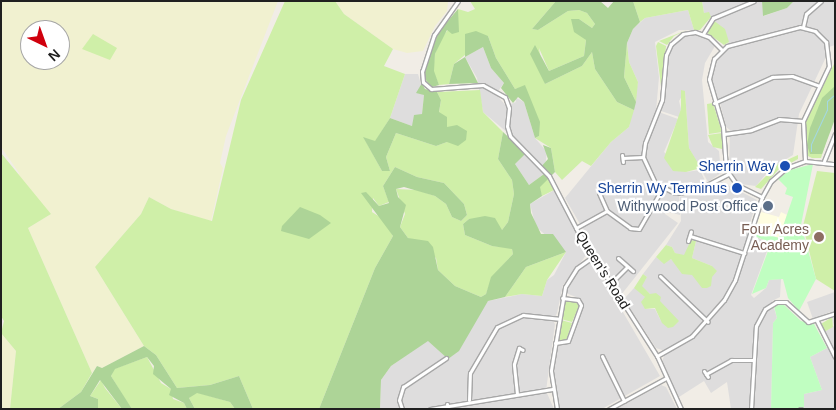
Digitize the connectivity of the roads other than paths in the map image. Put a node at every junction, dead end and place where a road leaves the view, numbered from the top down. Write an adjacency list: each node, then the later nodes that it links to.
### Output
1 (458, 1): 24 (street, Queen's Road)
2 (754, 1): 5 (street)
3 (821, 1): 4 (street)
4 (803, 27): 6 (street); 8 (street)
5 (703, 34): 6 (street); 14 (street)
6 (722, 50): 10 (street)
7 (835, 58): 8 (street)
8 (830, 60): 9 (street)
9 (819, 86): 10 (street); 11 (street)
10 (714, 103): 12 (street)
11 (803, 121): 12 (street); 16 (street)
12 (724, 134): 19 (street)
13 (835, 134): 17 (street)
14 (643, 157): 15 (street); 20 (street)
15 (623, 158)
16 (805, 160): 17 (street); 22 (street)
17 (824, 161): 18 (street)
18 (835, 164)
19 (728, 174): 20 (street); 22 (street)
20 (662, 189): 23 (street)
21 (599, 194): 23 (street)
22 (762, 197): 28 (street)
23 (607, 211): 24 (street)
24 (576, 228): 29 (street, Queen's Road)
25 (691, 231): 26 (street)
26 (690, 236): 27 (street); 28 (street)
27 (688, 241)
28 (744, 253): 39 (street)
29 (593, 257): 34 (street, Queen's Road); 35 (street)
30 (618, 258): 31 (street)
31 (628, 267): 32 (street); 34 (street)
32 (633, 271)
33 (660, 276): 39 (street)
34 (610, 284): 43 (street, Queen's Road)
35 (562, 298): 37 (street); 40 (street)
36 (835, 313): 38 (street)
37 (559, 319): 40 (street); 51 (street)
38 (817, 321): 44 (street); 46 (street)
39 (708, 322): 43 (street)
40 (555, 343): 49 (street)
41 (519, 348): 50 (street)
42 (602, 356): 52 (street)
43 (657, 356): 48 (street, Queen's Road)
44 (835, 357)
45 (446, 358): 54 (street)
46 (753, 360): 47 (street); 60 (street)
47 (706, 374)
48 (666, 378): 52 (street); 59 (street, Queen's Road)
49 (552, 389): 50 (street); 57 (street)
50 (517, 394): 51 (street)
51 (469, 400): 53 (street)
52 (624, 401): 58 (street)
53 (447, 404): 55 (street); 56 (street)
54 (402, 409)
55 (430, 409)
56 (448, 409)
57 (557, 409)
58 (609, 409)
59 (682, 409)
60 (751, 409)

